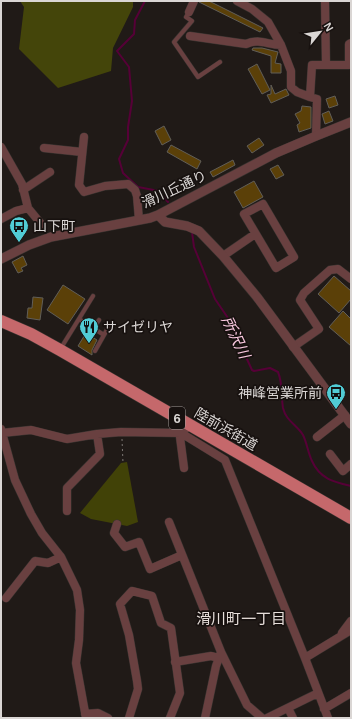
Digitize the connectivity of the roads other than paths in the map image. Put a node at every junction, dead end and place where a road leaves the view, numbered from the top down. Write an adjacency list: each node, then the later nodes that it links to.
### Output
1 (194, 1): 4 (street)
2 (237, 1): 7 (street)
3 (324, 1): 9 (street)
4 (189, 12): 8 (lane)
5 (190, 36): 7 (street)
6 (351, 43): 9 (street)
7 (281, 45): 10 (street)
8 (220, 62)
9 (326, 65): 10 (street)
10 (310, 97): 12 (street)
11 (351, 122): 12 (street, 滑川丘通り)
12 (316, 136): 20 (street, 滑川丘通り)
13 (84, 137): 16 (street)
14 (1, 147): 18 (street)
15 (44, 148): 16 (street)
16 (82, 152): 22 (street)
17 (50, 172): 18 (street)
18 (23, 190): 19 (street)
19 (28, 208): 21 (street); 23 (street)
20 (158, 215): 22 (street, 滑川丘通り); 25 (street)
21 (1, 219)
22 (140, 220): 26 (street, 滑川丘通り)
23 (42, 225)
24 (255, 234): 24 (street); 25 (street)
25 (223, 256): 35 (street)
26 (1, 259)
27 (351, 279): 35 (street)
28 (93, 296): 29 (lane)
29 (79, 320): 33 (lane); 36 (lane)
30 (99, 320): 33 (lane)
31 (1, 321): 36 (highway, 陸前浜街道 / 6)
32 (109, 326): 34 (lane)
33 (93, 329): 34 (lane)
34 (104, 335): 37 (lane)
35 (293, 347): 38 (street)
36 (60, 350): 40 (highway, 陸前浜街道 / 6)
37 (95, 351)
38 (345, 415): 39 (street); 43 (street)
39 (351, 424)
40 (185, 429): 42 (street); 46 (street); 48 (highway, 陸前浜街道 / 6); 58 (street)
41 (2, 431): 42 (street); 52 (street)
42 (97, 434): 47 (street)
43 (317, 437)
44 (330, 454): 45 (street)
45 (351, 464)
46 (184, 468)
47 (67, 511)
48 (351, 518)
49 (169, 522): 51 (street)
50 (116, 524): 51 (street)
51 (182, 556): 57 (street)
52 (62, 557): 53 (street); 64 (street)
53 (6, 598)
54 (351, 621): 56 (street)
55 (351, 630): 56 (street)
56 (339, 637): 58 (street)
57 (220, 655): 59 (street); 68 (street); 69 (street)
58 (305, 658): 60 (street)
59 (175, 662): 66 (street); 67 (street)
60 (318, 693): 62 (street); 63 (street)
61 (351, 693): 63 (street)
62 (288, 708): 70 (street); 71 (street)
63 (324, 709): 72 (street)
64 (85, 716): 65 (street)
65 (108, 718)
66 (129, 718)
67 (170, 718)
68 (205, 718)
69 (262, 718)
70 (267, 718)
71 (293, 718)
72 (328, 718)

